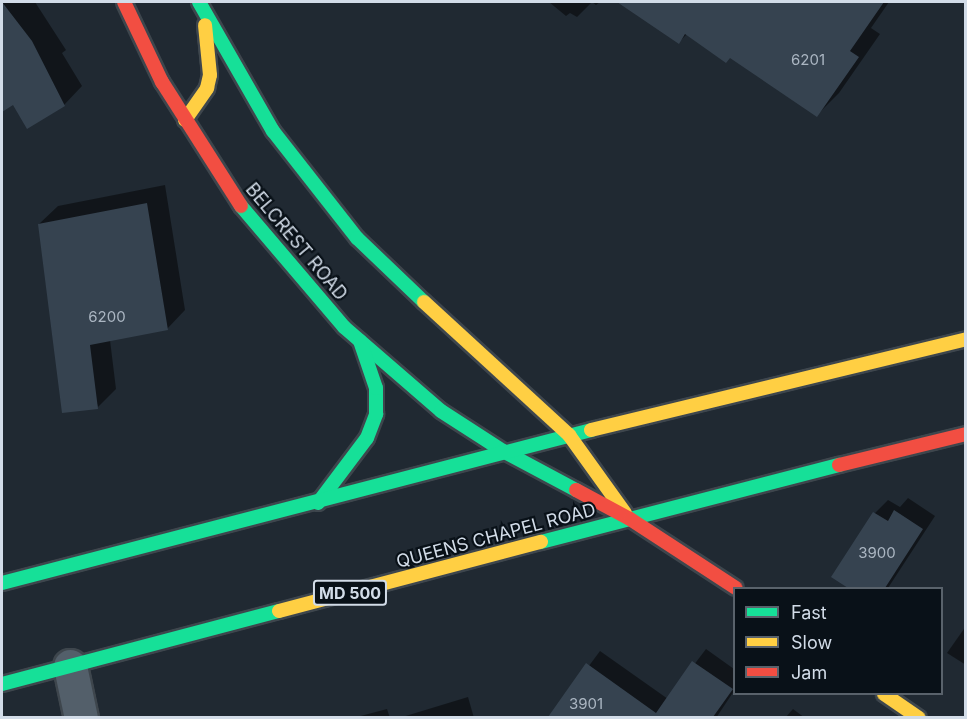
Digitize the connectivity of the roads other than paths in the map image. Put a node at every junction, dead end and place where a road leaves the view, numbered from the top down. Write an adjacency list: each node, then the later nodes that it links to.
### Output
1 (124, 2): 3 (main road, BELCREST ROAD)
2 (200, 4): 3 (main road); 7 (main road)
3 (185, 120): 5 (main road, BELCREST ROAD)
4 (966, 339): 7 (main road)
5 (360, 341): 8 (main road, BELCREST ROAD); 9 (main road)
6 (966, 434): 10 (main road, QUEENS CHAPEL ROAD / MD 500)
7 (569, 435): 8 (main road); 10 (main road)
8 (503, 451): 9 (main road); 10 (main road, BELCREST ROAD)
9 (318, 503): 11 (main road)
10 (630, 519): 12 (main road, BELCREST ROAD); 13 (main road, QUEENS CHAPEL ROAD / MD 500)
11 (2, 583)
12 (734, 587)
13 (70, 666): 14 (main road, QUEENS CHAPEL ROAD / MD 500); 16 (street)
14 (2, 684)
15 (887, 695): 17 (main road)
16 (81, 717)
17 (919, 717)

